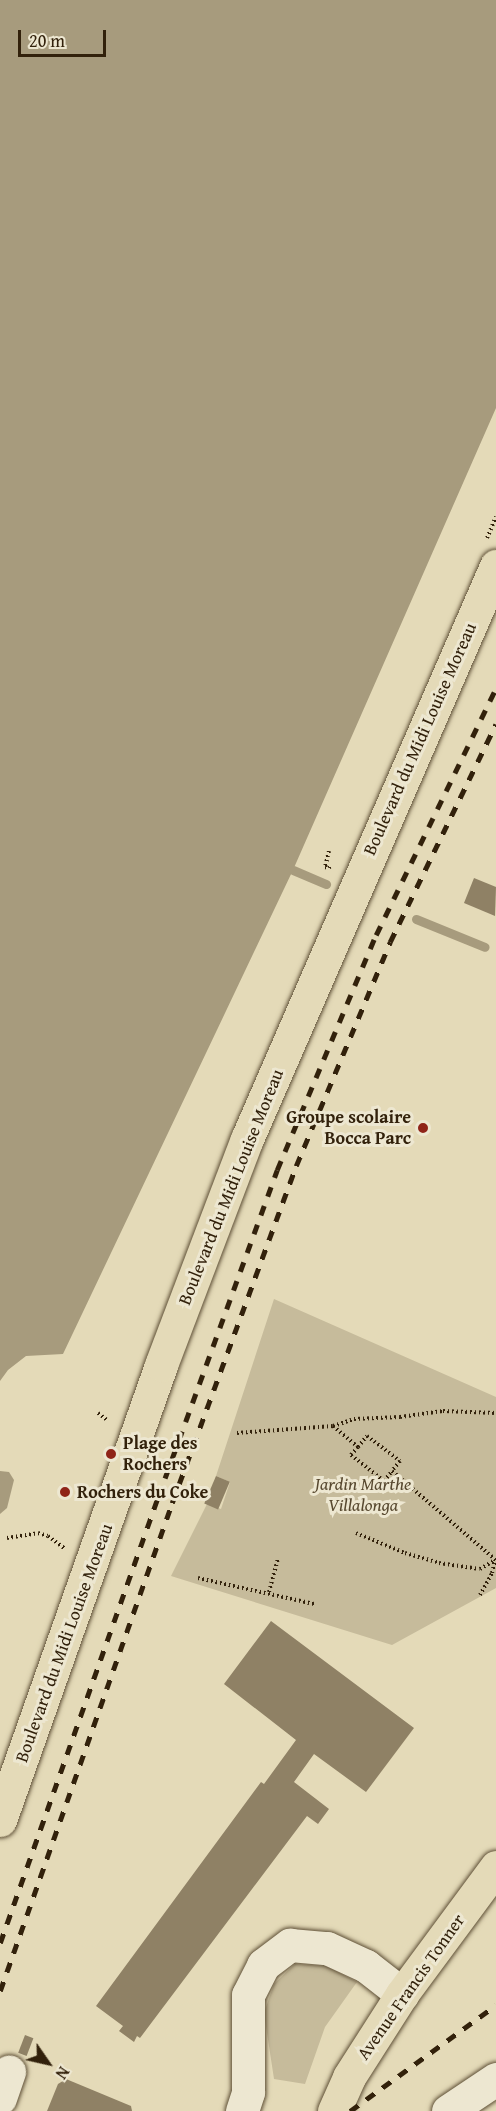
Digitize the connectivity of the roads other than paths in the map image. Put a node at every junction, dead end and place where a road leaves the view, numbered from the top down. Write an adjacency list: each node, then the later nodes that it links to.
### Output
1 (493, 582): 2 (main road, Boulevard du Midi Louise Moreau)
2 (0, 1821)
3 (496, 1867): 4 (main road, Avenue Francis Tonner)
4 (402, 1994): 6 (street); 7 (main road, Avenue Francis Tonner)
5 (496, 2079): 8 (street)
6 (242, 2111)
7 (334, 2111)
8 (448, 2111)

